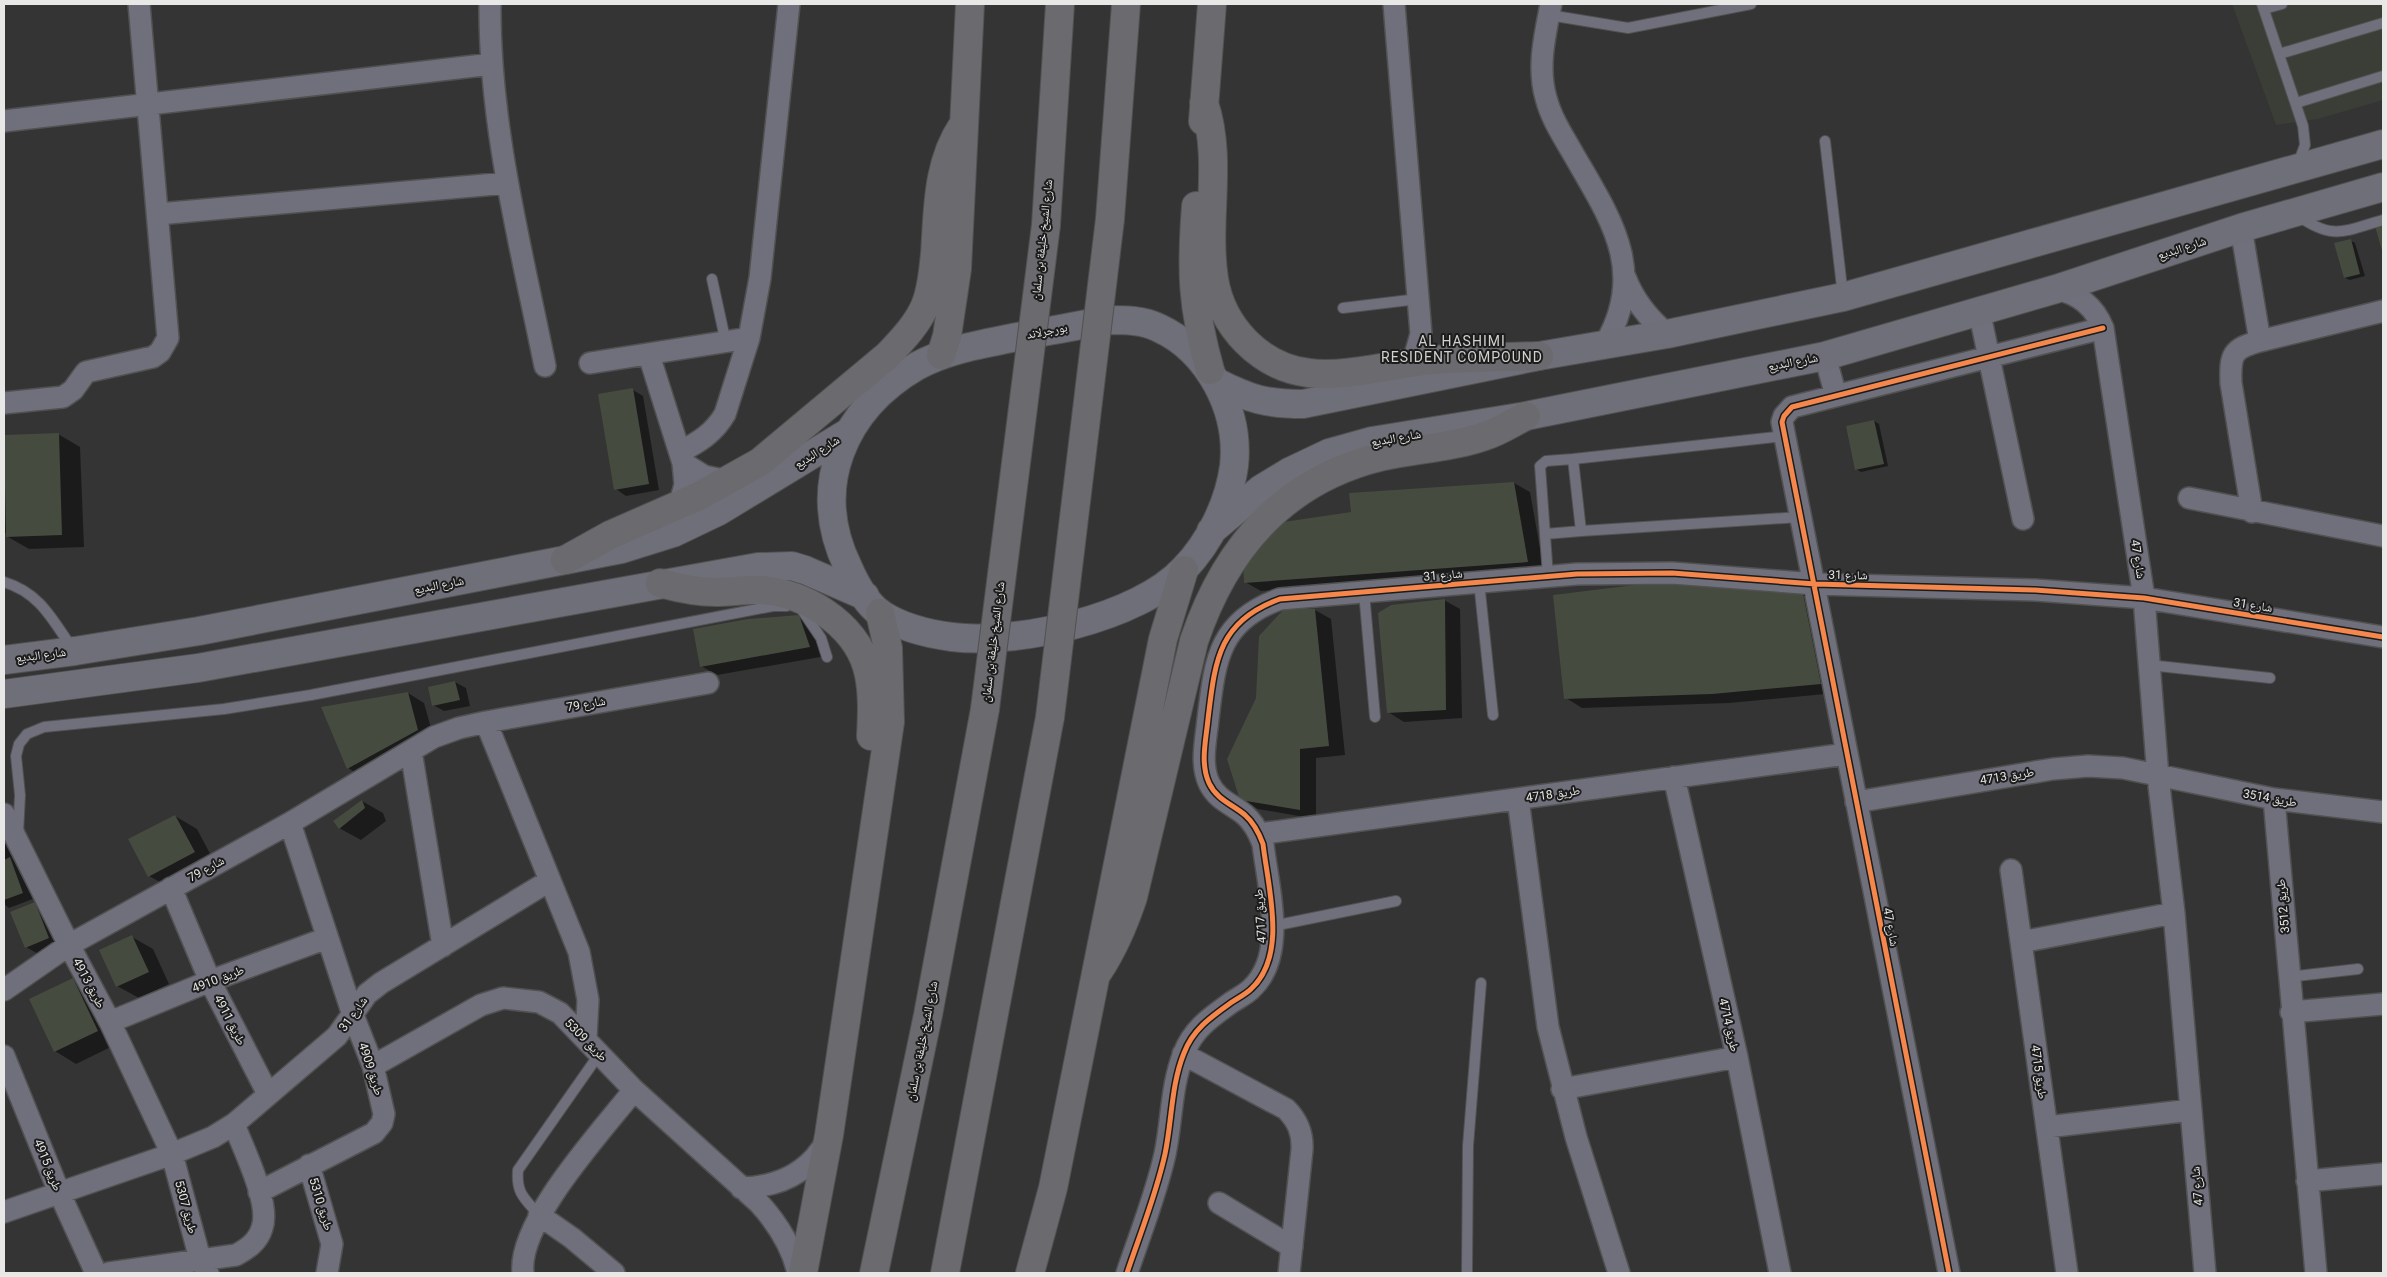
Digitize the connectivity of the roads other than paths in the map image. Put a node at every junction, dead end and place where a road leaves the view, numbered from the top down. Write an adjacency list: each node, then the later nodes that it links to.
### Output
1 (139, 4): 19 (street)
2 (490, 4): 15 (street)
3 (789, 4): 41 (street)
4 (970, 4): 21 (highway)
5 (1060, 4): 157 (highway, شارع الشيخ خليفة بن سلمان, bridge)
6 (1126, 4): 158 (highway, bridge)
7 (1212, 4): 17 (highway)
8 (1394, 4): 35 (street)
9 (1751, 4): 12 (lane)
10 (2282, 4): 11 (lane)
11 (2263, 7): 14 (lane)
12 (1550, 9): 31 (street)
13 (2383, 23): 14 (lane)
14 (2279, 54): 18 (lane)
15 (492, 64): 19 (street); 25 (street)
16 (2383, 76): 18 (lane)
17 (1204, 102): 45 (highway); 53 (highway)
18 (2296, 103): 24 (lane)
19 (148, 104): 20 (street); 28 (street)
20 (4, 121)
21 (963, 125): 47 (highway); 61 (highway)
22 (1825, 141): 34 (lane)
23 (2383, 144): 24 (main road)
24 (2296, 168): 34 (main road)
25 (507, 183): 28 (street); 52 (street)
26 (2383, 187): 27 (main road, شارع البديع)
27 (2294, 213): 29 (lane); 30 (main road, شارع البديع)
28 (158, 214): 55 (street)
29 (2383, 220)
30 (2241, 228): 33 (main road, شارع البديع); 42 (street)
31 (1625, 275): 40 (street); 44 (street)
32 (712, 279): 43 (lane)
33 (2056, 289): 37 (main road, شارع البديع); 39 (street, شارع 47)
34 (1843, 297): 40 (main road)
35 (1418, 299): 36 (lane); 45 (street)
36 (1343, 308)
37 (1979, 310): 48 (street); 50 (main road, شارع البديع)
38 (2383, 311): 42 (street)
39 (2103, 328): 48 (street, شارع 47); 79 (street, شارع 47)
40 (1667, 334): 44 (main road)
41 (749, 338): 43 (street); 59 (street)
42 (2260, 341): 64 (street)
43 (726, 343): 46 (street)
44 (1605, 344): 49 (main road)
45 (1422, 353): 49 (highway)
46 (649, 355): 51 (street); 59 (street)
47 (941, 355): 53 (main road, بورجرلاند); 57 (main road, بورجرلاند)
48 (1990, 355): 54 (street, شارع 47); 66 (street)
49 (1539, 356): 53 (main road)
50 (1825, 356): 54 (street); 56 (main road, شارع البديع)
51 (590, 363)
52 (545, 366)
53 (1214, 376): 67 (main road, بورجرلاند)
54 (1836, 396): 58 (street, شارع 47)
55 (4, 403)
56 (1526, 416): 67 (main road, شارع البديع); 117 (highway)
57 (849, 432): 71 (main road, شارع البديع); 81 (main road, بورجرلاند)
58 (1784, 436): 60 (lane); 65 (street, شارع 47)
59 (682, 457): 61 (street); 63 (street)
60 (1573, 459): 68 (lane); 69 (lane)
61 (728, 481): 63 (highway)
62 (2189, 498): 64 (street)
63 (679, 506): 71 (highway)
64 (2252, 512): 70 (street)
65 (1800, 517): 68 (lane); 77 (street, شارع 47)
66 (2023, 518)
67 (1211, 531): 72 (main road, بورجرلاند)
68 (1581, 531): 69 (lane)
69 (1545, 534): 73 (lane)
70 (2383, 536)
71 (565, 560): 83 (main road, شارع البديع)
72 (1184, 570): 81 (main road, بورجرلاند); 117 (highway)
73 (1548, 576): 75 (street, شارع 31); 77 (street, شارع 31)
74 (4, 582): 83 (lane)
75 (1479, 582): 78 (street, شارع 31); 90 (lane)
76 (660, 583): 81 (main road); 89 (main road); 103 (highway)
77 (1815, 584): 79 (street, شارع 31); 94 (street, شارع 47)
78 (1364, 592): 80 (street, شارع 31); 91 (lane)
79 (2144, 598): 82 (street, شارع 31); 86 (street, شارع 47)
80 (1280, 600): 104 (street, طريق 4717)
81 (872, 605): 103 (highway)
82 (2383, 637)
83 (74, 651): 85 (main road, شارع البديع)
84 (827, 657): 105 (lane)
85 (5, 658)
86 (2149, 665): 87 (lane); 96 (street, شارع 47)
87 (2270, 678)
88 (708, 683): 92 (street, شارع 79)
89 (6, 696)
90 (1493, 715)
91 (1375, 717)
92 (486, 722): 93 (street, شارع 79); 107 (street)
93 (410, 751): 102 (street, شارع 79); 115 (street)
94 (1846, 754): 95 (street, طريق 4718); 99 (street, شارع 47)
95 (1674, 777): 97 (street, طريق 4718); 129 (street, طريق 4714)
96 (2158, 777): 98 (street, طريق 3514); 99 (street, طريق 4713); 110 (street, شارع 47)
97 (1518, 799): 104 (street, طريق 4718); 131 (street)
98 (2274, 800): 100 (street, طريق 3514); 118 (street, طريق 3512)
99 (1856, 802): 165 (street, شارع 47)
100 (2383, 812)
101 (4, 814): 105 (street, طريق 4913)
102 (290, 823): 108 (street, شارع 79); 112 (street, طريق 4909)
103 (875, 831): 137 (highway)
104 (1259, 834): 111 (street, طريق 4717)
105 (18, 842): 114 (street, طريق 4913)
106 (2011, 870): 113 (street, طريق 4715)
107 (549, 881): 115 (street, شارع 31); 126 (street)
108 (171, 888): 114 (street, شارع 79); 119 (street, طريق 4911)
109 (1396, 901): 111 (lane)
110 (2174, 914): 113 (street); 134 (street, شارع 47)
111 (1273, 926): 127 (street, طريق 4717)
112 (326, 938): 119 (street, طريق 4910); 124 (street, طريق 4909)
113 (2021, 942): 136 (street, طريق 4715)
114 (69, 945): 121 (street, شارع 79); 125 (street, طريق 4913)
115 (443, 946): 124 (street, شارع 31)
116 (2358, 969): 118 (lane)
117 (1098, 972): 159 (highway)
118 (2288, 977): 123 (street, طريق 3512)
119 (210, 981): 125 (street, طريق 4910); 133 (street, طريق 4911)
120 (1481, 983): 162 (lane)
121 (4, 990)
122 (2383, 1004): 123 (street)
123 (2291, 1012): 141 (street, طريق 3512)
124 (353, 1016): 130 (street, طريق 4909); 133 (street, شارع 31)
125 (110, 1022): 138 (street, طريق 4913)
126 (593, 1045): 130 (street, طريق 5309); 132 (street, طريق 5309); 147 (lane)
127 (1183, 1054): 148 (street); 160 (street, طريق 4717)
128 (4, 1056): 143 (street, طريق 4915)
129 (1737, 1058): 131 (street); 164 (street, طريق 4714)
130 (373, 1066): 139 (street, طريق 4909)
131 (1562, 1089): 163 (street)
132 (634, 1090): 142 (street, طريق 5309); 147 (street)
133 (268, 1094): 135 (street, شارع 31)
134 (2191, 1110): 136 (street); 167 (street, شارع 47)
135 (234, 1124): 138 (street, شارع 31); 144 (street)
136 (2047, 1127): 166 (street, طريق 4715)
137 (829, 1135): 142 (street); 156 (highway)
138 (172, 1154): 143 (street, شارع 31); 149 (street, طريق 5307)
139 (309, 1165): 144 (street, طريق 4909); 152 (street, طريق 5310)
140 (2383, 1174): 141 (street)
141 (2307, 1181): 168 (street, طريق 3512)
142 (741, 1188): 155 (street, طريق 5309)
143 (59, 1192): 146 (street, شارع 31); 150 (street, طريق 4915)
144 (259, 1192): 149 (street)
145 (1219, 1203): 148 (street)
146 (4, 1212)
147 (539, 1215): 153 (street); 154 (street)
148 (1292, 1247): 161 (street)
149 (204, 1266): 151 (street)
150 (96, 1273)
151 (110, 1273)
152 (327, 1273)
153 (523, 1273)
154 (614, 1273)
155 (798, 1273)
156 (803, 1273)
157 (874, 1273)
158 (945, 1273)
159 (1030, 1273)
160 (1127, 1273)
161 (1289, 1273)
162 (1467, 1273)
163 (1620, 1273)
164 (1780, 1273)
165 (1949, 1273)
166 (2067, 1273)
167 (2205, 1273)
168 (2316, 1273)

